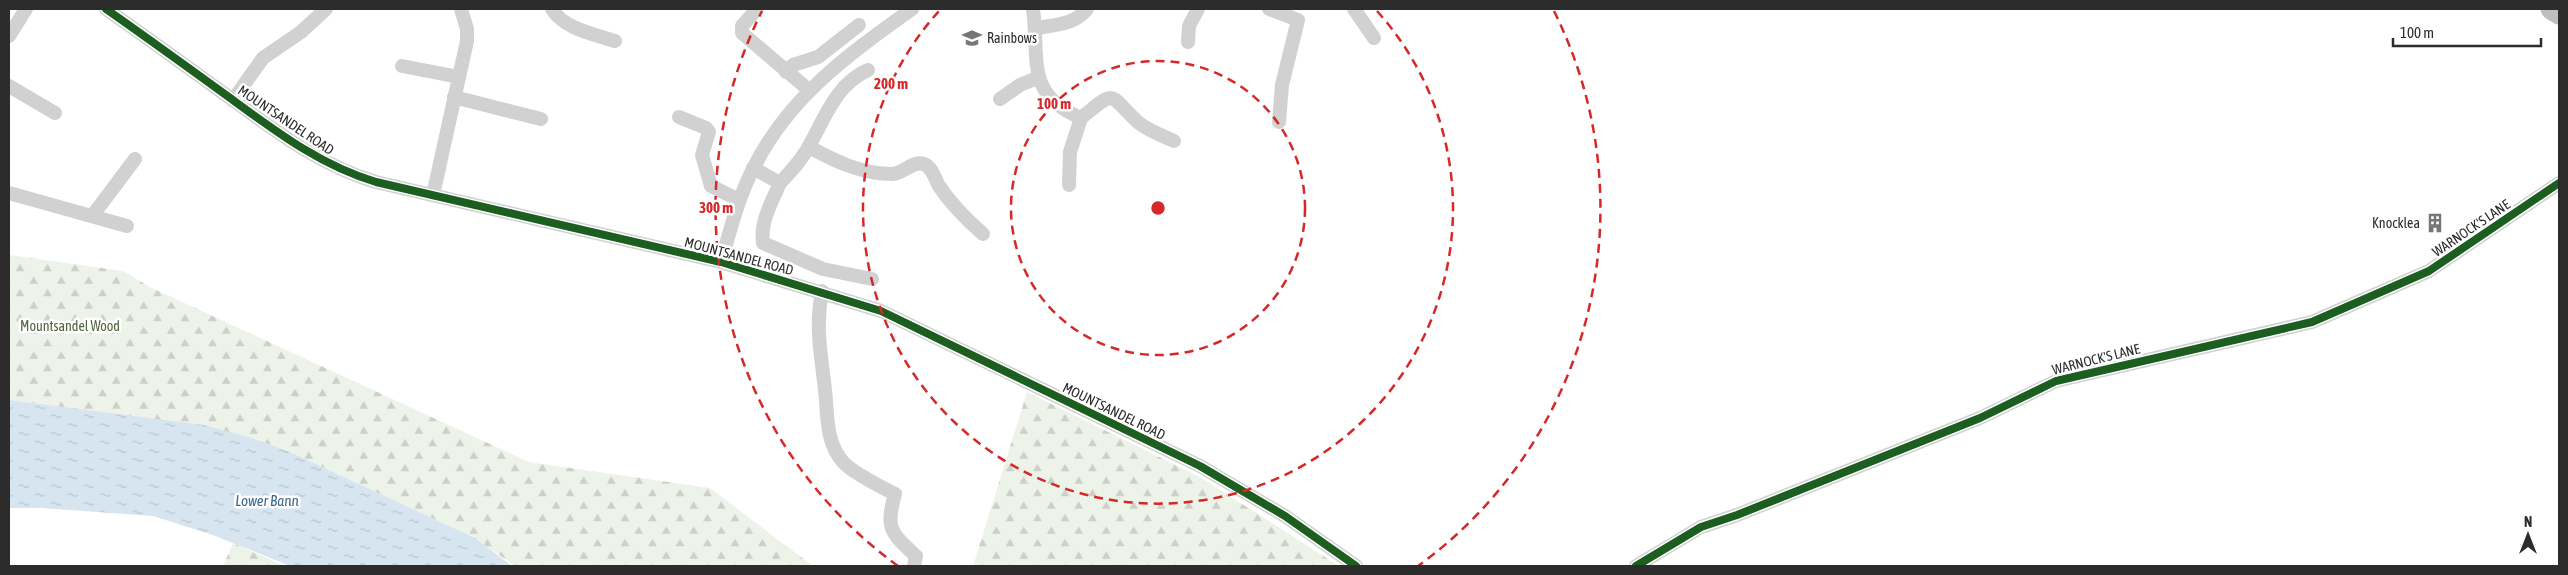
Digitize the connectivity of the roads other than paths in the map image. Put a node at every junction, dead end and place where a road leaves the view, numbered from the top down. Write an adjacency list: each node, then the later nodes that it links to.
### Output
1 (26, 9): 18 (street)
2 (106, 9): 31 (street, MOUNTSANDEL ROAD)
3 (326, 9): 31 (street)
4 (461, 9): 25 (street)
5 (552, 9): 20 (street)
6 (757, 9): 24 (street)
7 (912, 9): 28 (street)
8 (1033, 9): 17 (street)
9 (1087, 9): 17 (street)
10 (1198, 9): 21 (street)
11 (1269, 9): 14 (street)
12 (1354, 9): 19 (street)
13 (2551, 9): 15 (highway)
14 (1302, 14): 36 (street)
15 (2559, 14)
16 (858, 25): 24 (street)
17 (1036, 28): 26 (street)
18 (9, 36)
19 (1374, 38)
20 (615, 41)
21 (1188, 42)
22 (402, 66): 25 (street)
23 (868, 70): 38 (street)
24 (786, 72): 28 (street)
25 (459, 77): 29 (street)
26 (1037, 78): 30 (street); 34 (street)
27 (9, 86): 32 (street)
28 (809, 90): 40 (street)
29 (454, 97): 35 (street); 45 (street)
30 (1000, 99)
31 (233, 100): 45 (street, MOUNTSANDEL ROAD)
32 (55, 113)
33 (679, 117): 46 (street)
34 (1081, 118): 37 (street); 43 (street)
35 (541, 119)
36 (1279, 122)
37 (1174, 141)
38 (809, 147): 41 (street); 49 (street)
39 (135, 159): 47 (street)
40 (753, 168): 41 (street); 46 (street)
41 (780, 183): 51 (street)
42 (2559, 183): 55 (street, WARNOCK'S LANE)
43 (1069, 185)
44 (9, 194): 47 (street)
45 (433, 195): 50 (street, MOUNTSANDEL ROAD)
46 (739, 200): 50 (street)
47 (93, 215): 48 (street)
48 (127, 226)
49 (983, 234)
50 (721, 262): 52 (street, MOUNTSANDEL ROAD)
51 (872, 279)
52 (822, 291): 53 (street); 54 (street, MOUNTSANDEL ROAD)
53 (914, 566)
54 (1356, 566)
55 (1636, 566)

